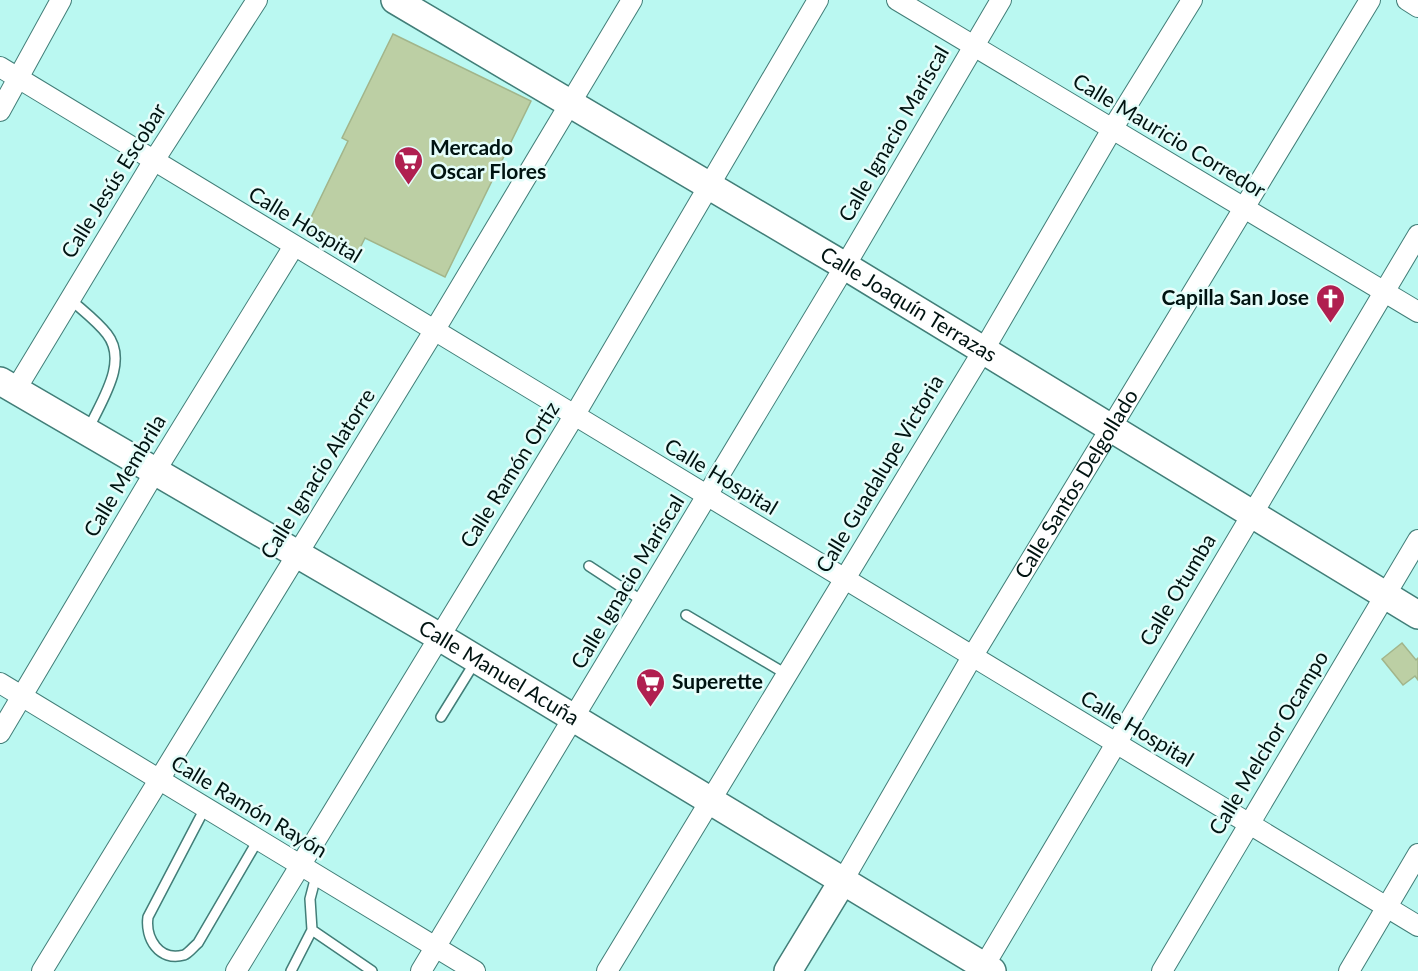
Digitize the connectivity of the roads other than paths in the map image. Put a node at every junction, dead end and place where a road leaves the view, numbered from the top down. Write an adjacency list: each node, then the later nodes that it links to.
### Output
1 (61, 0): 14 (street)
2 (257, 0): 18 (street, Calle Jesús Escobar)
3 (395, 0): 15 (street, Calle Joaquín Terrazas)
4 (632, 0): 15 (street, Calle Ignacio Alatorre)
5 (818, 0): 19 (street, Calle Ramón Ortiz)
6 (897, 0): 12 (street, Calle Mauricio Corredor)
7 (1001, 0): 12 (street, Calle Ignacio Mariscal)
8 (1192, 0): 17 (street, Calle Guadalupe Victoria)
9 (1370, 0): 20 (street, Calle Santos Delgollado)
10 (1407, 0): 11 (street)
11 (1418, 7)
12 (973, 45): 17 (street, Calle Mauricio Corredor); 23 (street, Calle Ignacio Mariscal)
13 (0, 67): 14 (street, Calle Hospital)
14 (18, 78): 16 (street); 18 (street, Calle Hospital)
15 (570, 102): 19 (street, Calle Joaquín Terrazas); 27 (street, Calle Ignacio Alatorre)
16 (0, 111)
17 (1112, 130): 20 (street, Calle Mauricio Corredor); 28 (street, Calle Guadalupe Victoria)
18 (153, 162): 22 (street, Calle Hospital); 25 (street, Calle Jesús Escobar)
19 (709, 185): 23 (street, Calle Joaquín Terrazas); 30 (street, Calle Ramón Ortiz)
20 (1243, 209): 24 (street, Calle Mauricio Corredor); 31 (street, Calle Santos Delgollado)
21 (1418, 235): 24 (street, Calle Otumba)
22 (294, 246): 27 (street, Calle Hospital); 33 (street, Calle Membrila)
23 (845, 266): 28 (street, Calle Joaquín Terrazas); 34 (street, Calle Ignacio Mariscal)
24 (1384, 291): 26 (street, Calle Mauricio Corredor); 35 (street, Calle Otumba)
25 (70, 299): 29 (street, Calle Jesús Escobar); 32 (lane)
26 (1418, 312)
27 (434, 331): 30 (street, Calle Hospital); 37 (street, Calle Ignacio Alatorre)
28 (983, 351): 31 (street, Calle Joaquín Terrazas); 39 (street, Calle Guadalupe Victoria)
29 (8, 385): 32 (street, Calle Manuel Acuña)
30 (574, 416): 34 (street, Calle Hospital); 44 (street, Calle Ramón Ortiz)
31 (1111, 429): 35 (street, Calle Joaquín Terrazas); 45 (street, Calle Santos Delgollado)
32 (88, 430): 33 (street, Calle Manuel Acuña)
33 (156, 470): 37 (street, Calle Manuel Acuña); 49 (street, Calle Membrila)
34 (707, 497): 39 (street, Calle Hospital); 41 (street, Calle Ignacio Mariscal)
35 (1251, 514): 40 (street, Calle Joaquín Terrazas); 53 (street, Calle Otumba)
36 (1418, 540): 40 (street, Calle Melchor Ocampo)
37 (296, 554): 44 (street, Calle Manuel Acuña); 54 (street, Calle Ignacio Alatorre)
38 (590, 566): 41 (lane)
39 (844, 579): 45 (street, Calle Hospital); 47 (street, Calle Guadalupe Victoria)
40 (1385, 595): 43 (street, Calle Joaquín Terrazas); 57 (street, Calle Melchor Ocampo)
41 (644, 602): 51 (street, Calle Ignacio Mariscal)
42 (686, 615): 47 (lane)
43 (1418, 615)
44 (438, 636): 46 (street, Calle Manuel Acuña); 60 (street, Calle Ramón Ortiz)
45 (972, 657): 53 (street, Calle Hospital); 61 (street, Calle Santos Delgollado)
46 (477, 660): 50 (lane); 51 (street, Calle Manuel Acuña)
47 (786, 674): 55 (street, Calle Guadalupe Victoria)
48 (0, 683): 49 (street, Calle Ramón Rayón)
49 (22, 697): 52 (street, Calle Membrila); 54 (street, Calle Ramón Rayón)
50 (441, 717)
51 (574, 718): 55 (street, Calle Manuel Acuña); 65 (street, Calle Ignacio Mariscal)
52 (0, 733)
53 (1114, 744): 57 (street, Calle Hospital); 66 (street, Calle Otumba)
54 (159, 780): 56 (street, Calle Ramón Rayón); 67 (street, Calle Ignacio Alatorre)
55 (710, 801): 61 (street, Calle Manuel Acuña); 73 (street, Calle Guadalupe Victoria)
56 (205, 808): 58 (street, Calle Ramón Rayón); 58 (lane)
57 (1250, 824): 62 (street, Calle Hospital); 75 (street, Calle Melchor Ocampo)
58 (258, 840): 60 (street, Calle Ramón Rayón)
59 (1418, 854): 62 (street)
60 (308, 871): 64 (lane); 65 (street, Calle Ramón Rayón); 68 (street, Calle Ramón Ortiz)
61 (842, 882): 66 (street, Calle Manuel Acuña); 74 (street, Calle Santos Delgollado)
62 (1386, 907): 63 (street, Calle Hospital); 76 (street)
63 (1418, 926)
64 (312, 930): 69 (lane); 70 (lane)
65 (436, 948): 71 (street, Calle Ignacio Mariscal); 72 (street, Calle Ramón Rayón)
66 (986, 969)
67 (42, 971)
68 (236, 971)
69 (291, 971)
70 (372, 971)
71 (421, 971)
72 (475, 971)
73 (607, 971)
74 (788, 971)
75 (1162, 971)
76 (1349, 971)

